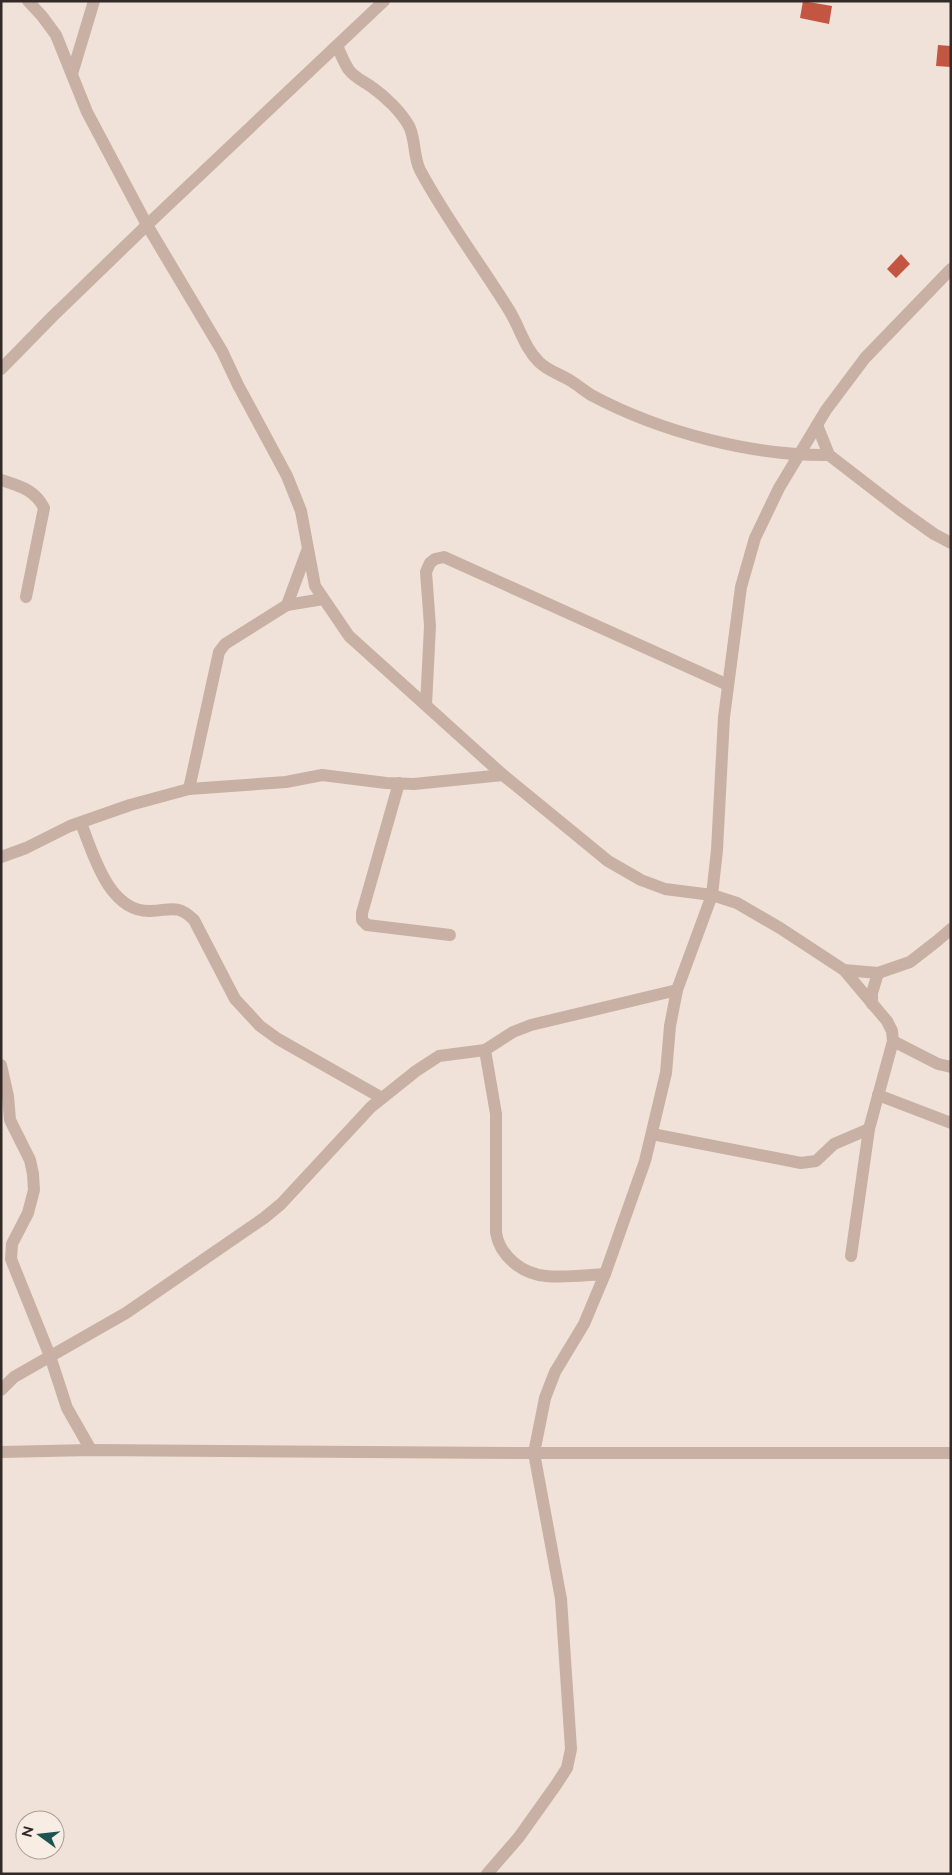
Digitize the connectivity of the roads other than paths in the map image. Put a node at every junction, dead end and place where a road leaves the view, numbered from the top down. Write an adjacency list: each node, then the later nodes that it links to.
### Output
1 (28, 1): 5 (street)
2 (94, 1): 5 (street)
3 (384, 1): 4 (street)
4 (337, 46): 6 (street); 10 (street)
5 (72, 74): 6 (street)
6 (147, 225): 8 (street); 14 (street)
7 (951, 269): 9 (street)
8 (1, 369)
9 (817, 425): 10 (street); 11 (street)
10 (799, 455): 11 (street); 18 (street)
11 (829, 455): 13 (street)
12 (1, 480): 15 (street)
13 (951, 543)
14 (308, 550): 16 (street); 17 (street)
15 (26, 597)
16 (323, 599): 17 (street); 19 (street)
17 (287, 605): 22 (street)
18 (728, 685): 19 (street); 25 (street)
19 (426, 705): 20 (street)
20 (502, 774): 21 (street); 25 (street)
21 (399, 783): 22 (street); 27 (street)
22 (189, 789): 23 (street)
23 (81, 823): 24 (street); 37 (street)
24 (1, 857)
25 (712, 895): 28 (street); 30 (street)
26 (951, 929): 29 (street)
27 (450, 936)
28 (844, 970): 29 (street); 31 (street)
29 (878, 973): 31 (street)
30 (677, 990): 33 (street); 40 (street)
31 (872, 1004): 32 (street)
32 (893, 1041): 35 (street); 36 (street)
33 (485, 1050): 37 (street); 42 (street)
34 (1, 1066): 43 (street)
35 (951, 1067)
36 (878, 1095): 38 (street); 39 (street)
37 (382, 1098): 43 (street)
38 (951, 1122)
39 (869, 1129): 40 (street); 41 (street)
40 (652, 1134): 42 (street)
41 (851, 1256)
42 (605, 1274): 47 (street)
43 (50, 1356): 44 (street); 45 (street)
44 (1, 1390)
45 (91, 1450): 46 (street); 47 (street)
46 (1, 1452)
47 (534, 1453): 48 (street); 49 (street)
48 (951, 1454)
49 (487, 1874)

